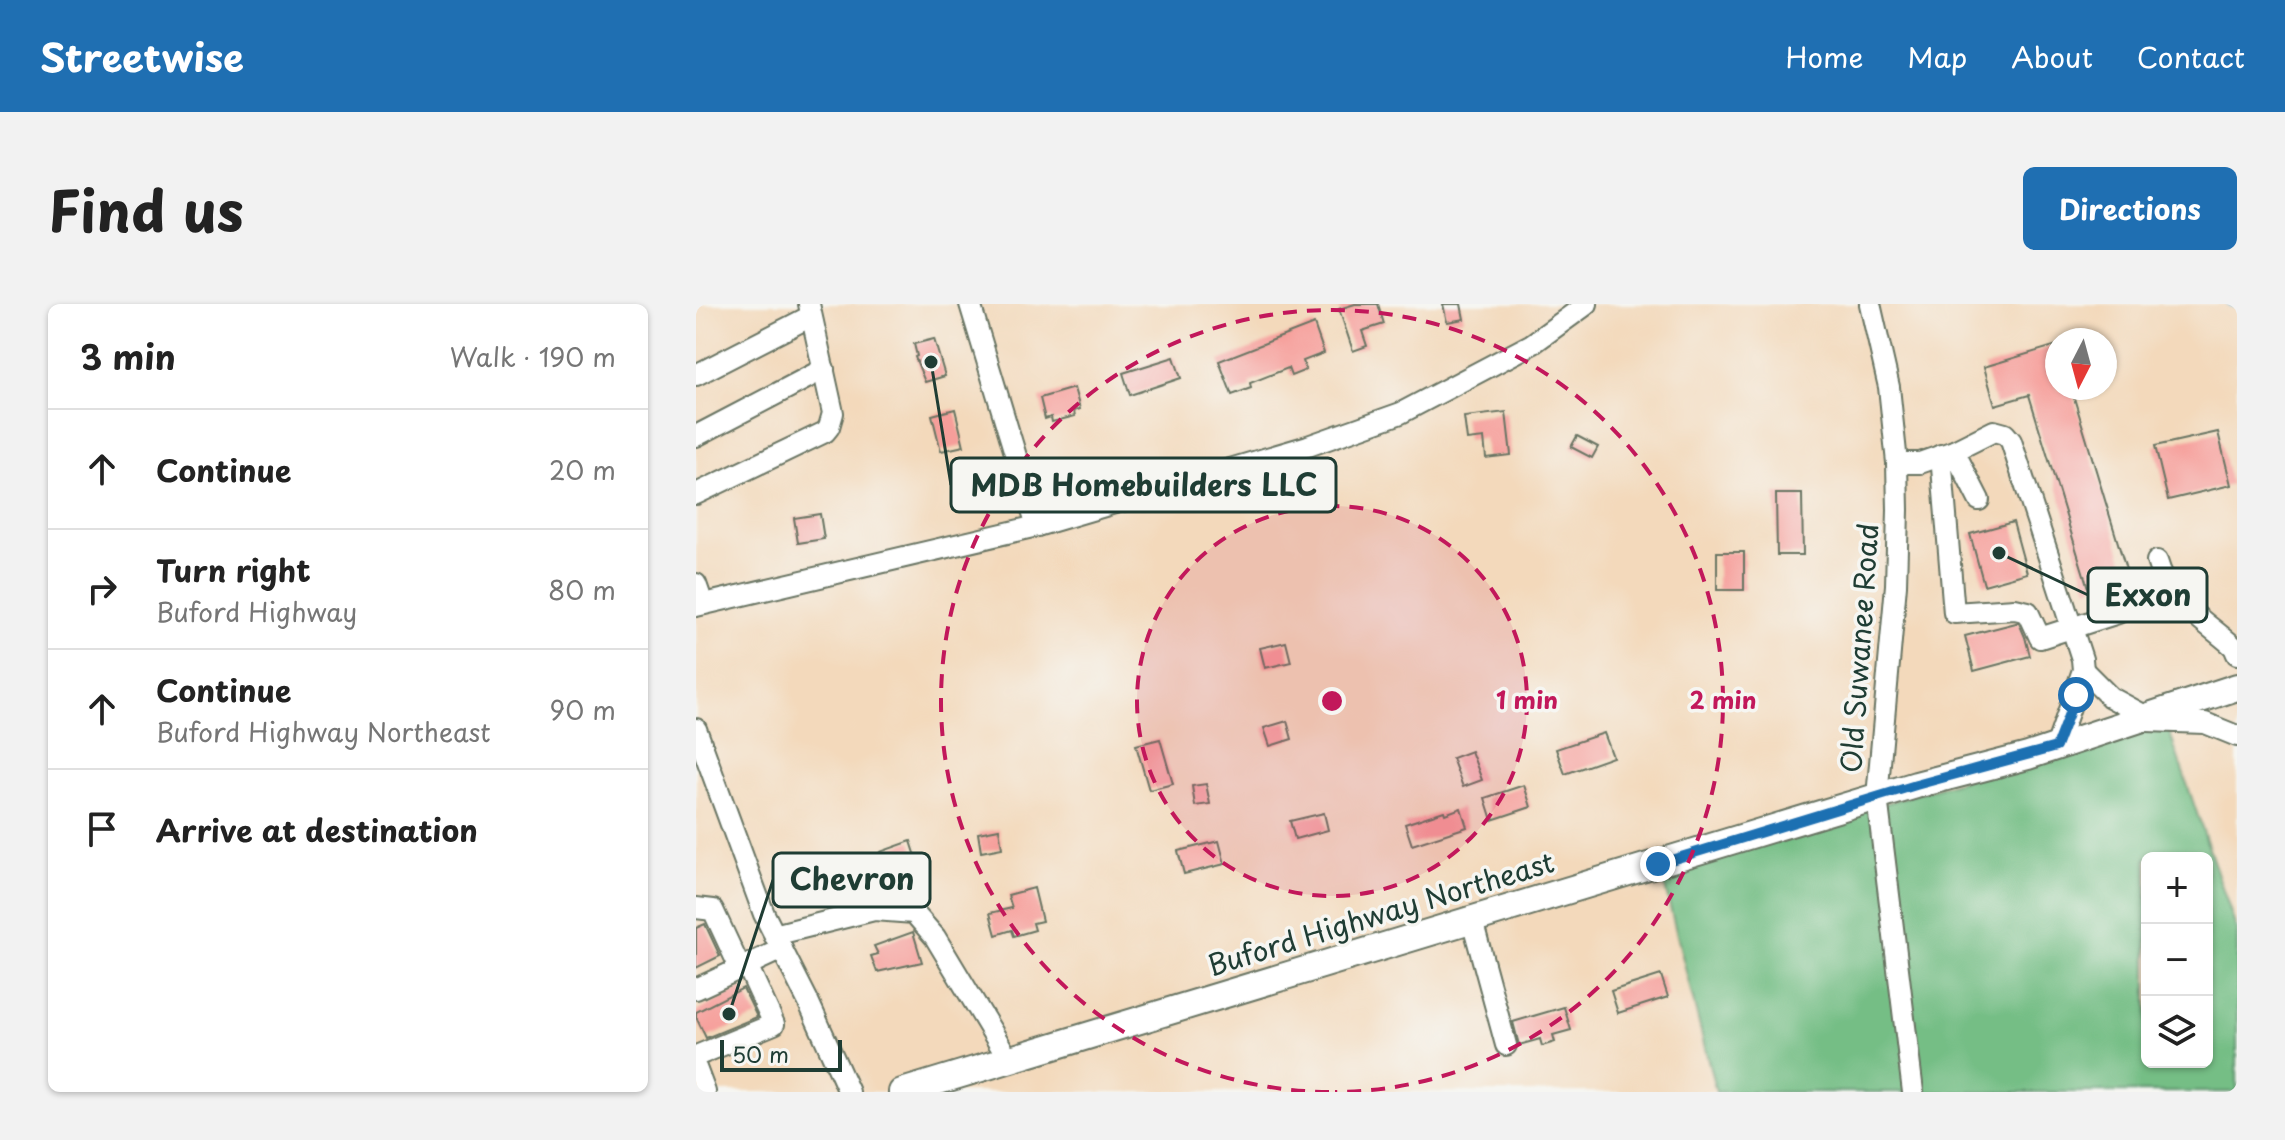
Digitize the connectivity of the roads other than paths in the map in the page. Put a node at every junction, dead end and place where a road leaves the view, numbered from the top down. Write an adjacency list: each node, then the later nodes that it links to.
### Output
1 (970, 304): 12 (street)
2 (1587, 304): 12 (street)
3 (1870, 304): 9 (street, Old Suwanee Road)
4 (810, 310): 5 (street); 6 (street)
5 (824, 369): 7 (street); 10 (street)
6 (696, 375)
7 (696, 436)
8 (1947, 453): 9 (street); 11 (street); 16 (street); 16 (street)
9 (1897, 463): 24 (street, Old Suwanee Road)
10 (696, 494)
11 (1979, 500)
12 (1037, 526): 14 (street)
13 (2157, 561): 17 (street)
14 (698, 598)
15 (2118, 613): 16 (street)
16 (2072, 628): 18 (street)
17 (2237, 654)
18 (2083, 670): 20 (street); 23 (street)
19 (2237, 687): 20 (main road, Buford Highway Northeast)
20 (2141, 719): 22 (street); 23 (main road, Buford Highway Northeast)
21 (696, 729): 27 (street)
22 (2237, 736)
23 (2056, 747): 24 (main road, Buford Highway Northeast)
24 (1877, 797): 26 (main road, Buford Highway Northeast); 37 (street, Old Suwanee Road)
25 (696, 908): 28 (street)
26 (1472, 920): 30 (street); 32 (main road, Buford Highway Northeast)
27 (778, 942): 28 (street); 32 (street); 35 (street)
28 (744, 967): 29 (street); 31 (street)
29 (696, 989)
30 (1506, 1045)
31 (696, 1056)
32 (1009, 1060): 36 (main road, Buford Highway Northeast)
33 (696, 1068): 34 (street)
34 (705, 1092)
35 (849, 1092)
36 (902, 1092)
37 (1913, 1092)

